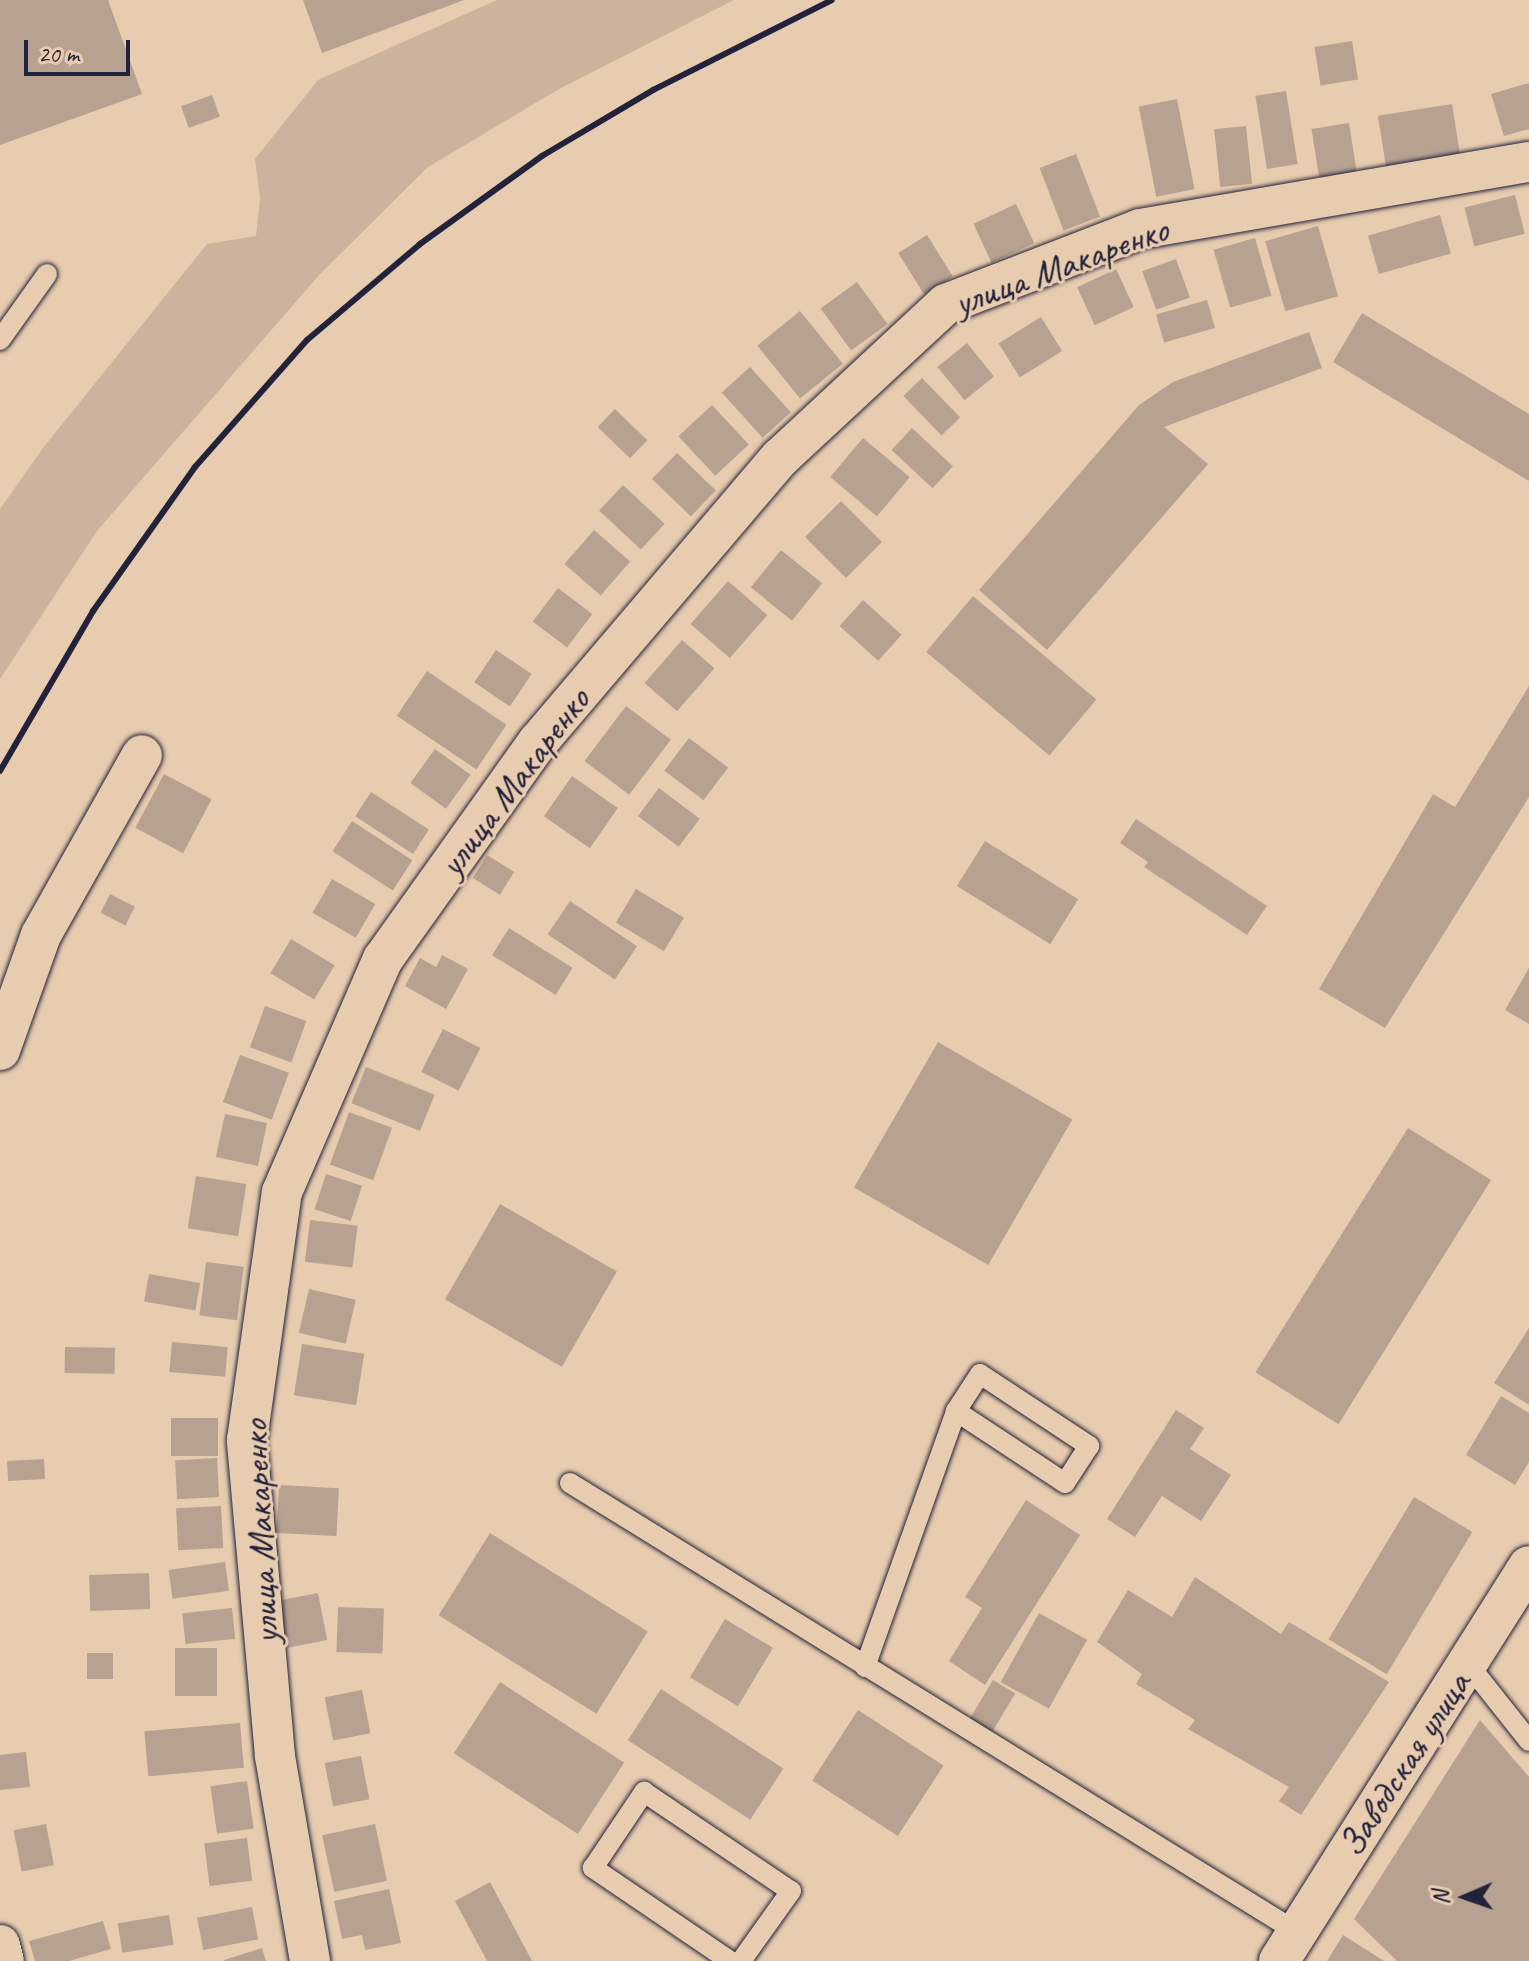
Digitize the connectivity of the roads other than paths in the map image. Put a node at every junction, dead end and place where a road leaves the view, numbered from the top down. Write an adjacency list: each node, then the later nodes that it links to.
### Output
1 (1529, 162): 15 (street, улица Макаренко)
2 (47, 274): 3 (lane)
3 (0, 340)
4 (142, 755): 5 (street)
5 (0, 1050)
6 (956, 1411): 6 (lane); 10 (lane)
7 (570, 1483): 10 (lane)
8 (1529, 1566): 9 (street, Заводская улица)
9 (1468, 1664): 11 (lane); 13 (street, Заводская улица)
10 (865, 1667): 13 (lane)
11 (1529, 1741)
12 (0, 1945): 14 (street)
13 (1288, 1947)
14 (4, 1961)
15 (310, 1961)
16 (730, 1961): 17 (lane)
17 (741, 1961)

